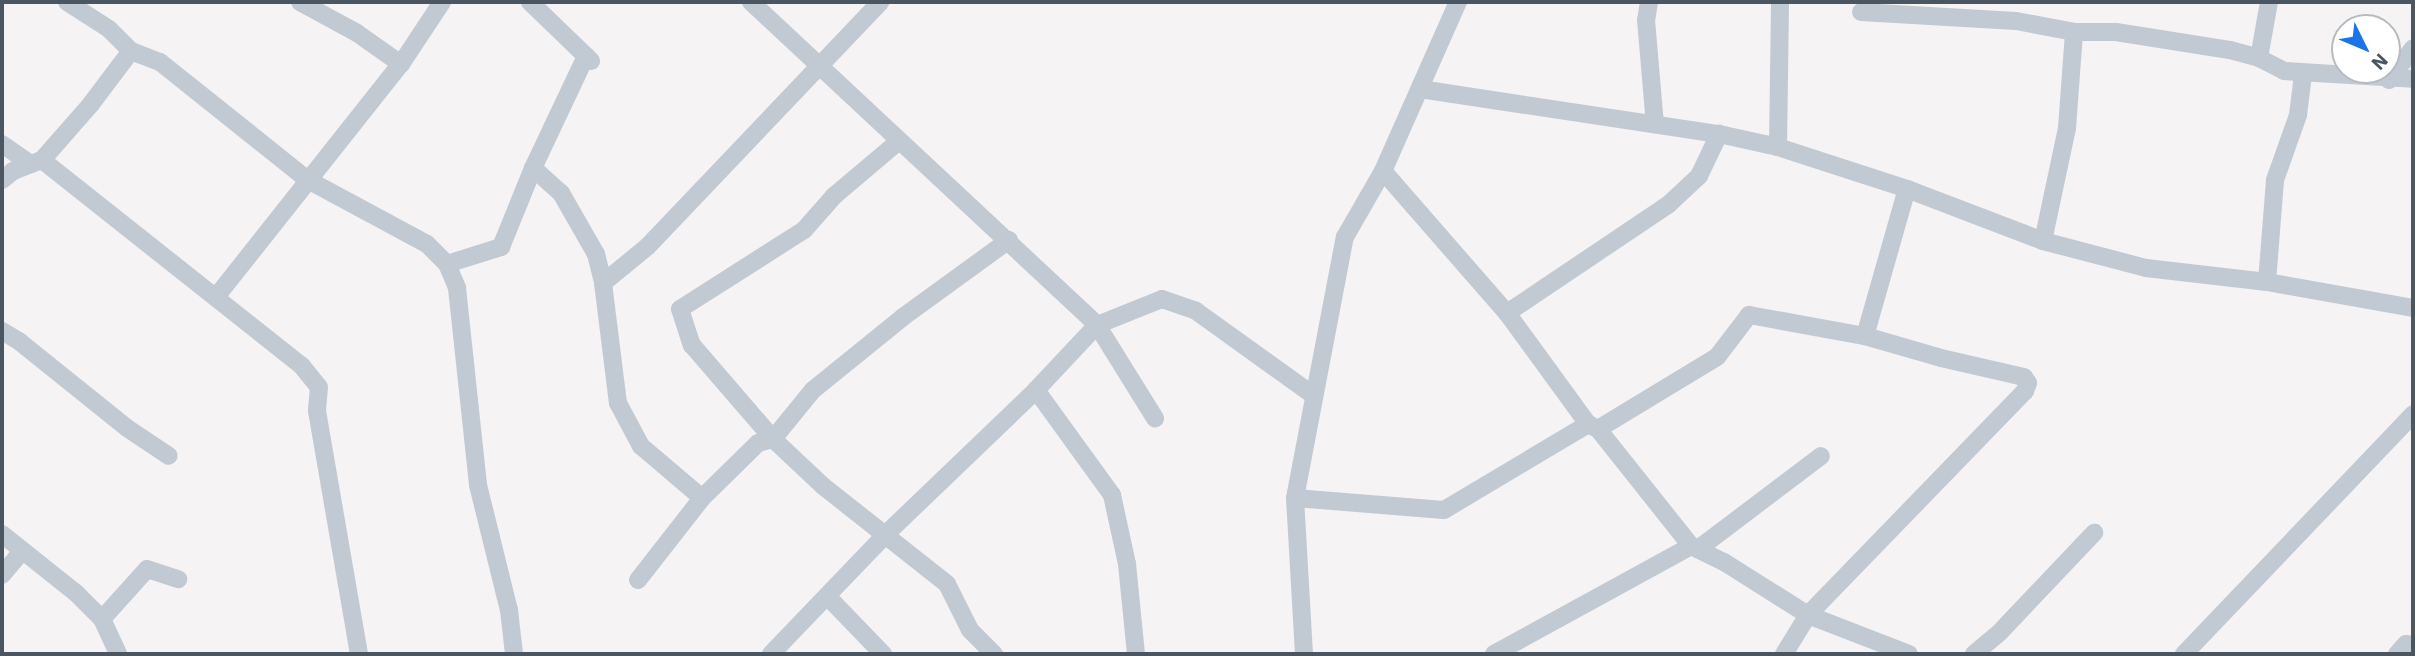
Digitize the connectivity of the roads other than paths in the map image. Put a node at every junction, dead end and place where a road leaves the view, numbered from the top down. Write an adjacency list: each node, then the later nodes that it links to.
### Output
1 (67, 2): 14 (street)
2 (300, 2): 16 (street)
3 (442, 2): 16 (street)
4 (530, 2): 28 (street)
5 (751, 2): 18 (street)
6 (880, 2): 18 (street)
7 (1458, 2): 21 (street)
8 (1649, 2): 22 (street)
9 (1780, 2): 25 (street)
10 (2269, 2): 15 (street)
11 (1861, 12): 12 (street)
12 (2074, 32): 15 (street); 34 (street)
13 (2413, 48): 17 (street)
14 (131, 51): 27 (street); 31 (street)
15 (2259, 58): 19 (street)
16 (401, 64): 31 (street)
17 (2401, 64)
18 (821, 67): 24 (street); 37 (street)
19 (2303, 74): 20 (street); 36 (street)
20 (2331, 76)
21 (1420, 89): 22 (street); 29 (street)
22 (1655, 124): 23 (street)
23 (1719, 134): 25 (street); 40 (street)
24 (899, 141): 33 (street); 49 (street)
25 (1778, 147): 32 (street)
26 (5, 148): 27 (street); 30 (street)
27 (36, 162): 30 (street); 38 (street)
28 (533, 168): 35 (street); 37 (street)
29 (1384, 171): 40 (street); 45 (street)
30 (7, 175)
31 (308, 180): 35 (street); 38 (street)
32 (1907, 189): 34 (street); 43 (street)
33 (1009, 240): 41 (street); 49 (street)
34 (2043, 241): 36 (street)
35 (447, 264): 68 (street)
36 (2267, 282): 39 (street)
37 (603, 283): 52 (street)
38 (216, 298): 67 (street)
39 (2413, 308)
40 (1507, 313): 48 (street)
41 (1097, 325): 44 (street); 45 (street); 47 (street)
42 (2, 331): 50 (street)
43 (1865, 336): 48 (street); 63 (street)
44 (1036, 390): 56 (street); 72 (street)
45 (1313, 396): 53 (street)
46 (2413, 414): 78 (street)
47 (1155, 418)
48 (1593, 427): 53 (street); 57 (street)
49 (772, 439): 52 (street); 56 (street)
50 (169, 456)
51 (1821, 456): 57 (street)
52 (702, 498): 61 (street)
53 (1295, 498): 73 (street)
54 (2094, 533): 77 (street)
55 (2, 534): 58 (street)
56 (885, 535): 62 (street); 71 (street)
57 (1694, 547): 63 (street); 74 (street)
58 (22, 551): 59 (street); 64 (street)
59 (2, 575)
60 (178, 579): 64 (street)
61 (638, 580)
62 (827, 596): 69 (street); 70 (street)
63 (1808, 615): 75 (street); 76 (street)
64 (102, 619): 66 (street)
65 (2413, 645): 79 (street)
66 (118, 654)
67 (359, 654)
68 (514, 654)
69 (771, 654)
70 (883, 654)
71 (994, 654)
72 (1136, 654)
73 (1304, 654)
74 (1494, 654)
75 (1784, 654)
76 (1909, 654)
77 (1974, 654)
78 (2184, 654)
79 (2397, 654)

